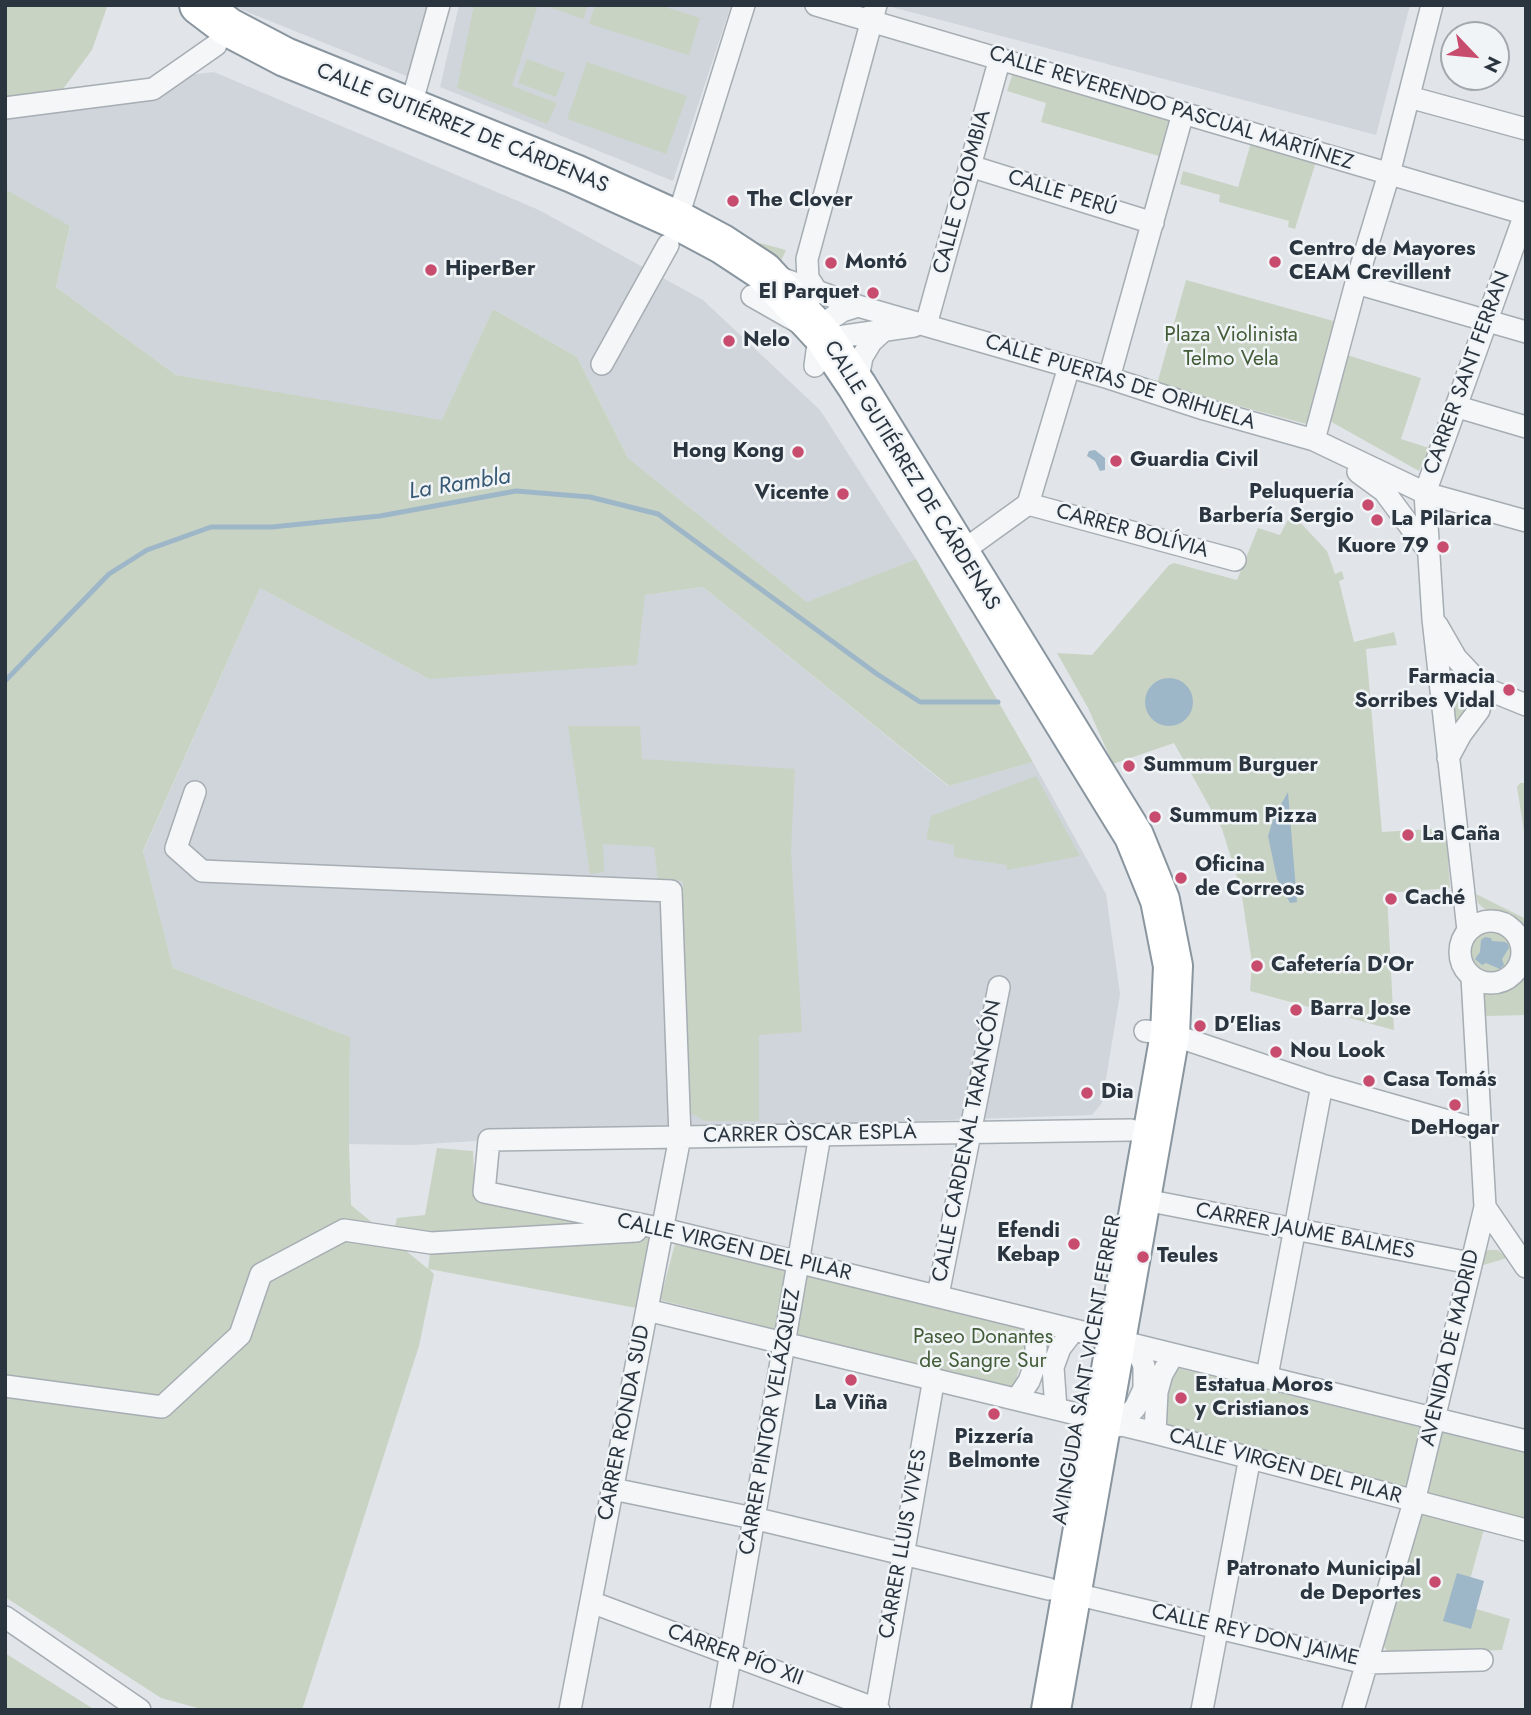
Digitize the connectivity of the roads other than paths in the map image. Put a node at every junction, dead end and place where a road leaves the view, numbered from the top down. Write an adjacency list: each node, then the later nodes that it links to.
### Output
1 (174, 5): 8 (highway, CALLE GUTIÉRREZ DE CÁRDENAS)
2 (199, 5): 10 (highway, CALLE GUTIÉRREZ DE CÁRDENAS)
3 (439, 5): 10 (street)
4 (744, 5): 19 (street)
5 (816, 5): 7 (street, CALLE REVERENDO PASCUAL MARTÍNEZ)
6 (1432, 5): 11 (street)
7 (874, 13): 9 (street, CALLE REVERENDO PASCUAL MARTÍNEZ); 22 (street)
8 (216, 45): 12 (street); 19 (highway, CALLE GUTIÉRREZ DE CÁRDENAS)
9 (1000, 58): 13 (street, CALLE REVERENDO PASCUAL MARTÍNEZ); 15 (street, CALLE COLOMBIA)
10 (398, 93): 19 (highway, CALLE GUTIÉRREZ DE CÁRDENAS)
11 (1409, 97): 14 (street); 16 (street)
12 (5, 108)
13 (1183, 113): 16 (street, CALLE REVERENDO PASCUAL MARTÍNEZ); 18 (street)
14 (1526, 129)
15 (970, 166): 18 (street, CALLE PERÚ); 25 (street, CALLE COLOMBIA)
16 (1390, 174): 17 (street, CALLE REVERENDO PASCUAL MARTÍNEZ); 21 (street)
17 (1526, 214): 24 (street, CARRER SANT FERRAN)
18 (1153, 223): 31 (street)
19 (673, 232): 20 (highway, CALLE GUTIÉRREZ DE CÁRDENAS); 29 (street)
20 (757, 283): 22 (street, CALLE PUERTAS DE ORIHUELA); 28 (highway, CALLE GUTIÉRREZ DE CÁRDENAS)
21 (1356, 283): 24 (street); 35 (street)
22 (818, 293): 23 (street, CALLE PUERTAS DE ORIHUELA)
23 (858, 306): 25 (street, CALLE PUERTAS DE ORIHUELA); 28 (street)
24 (1487, 321): 27 (street); 33 (street, CARRER SANT FERRAN)
25 (926, 325): 26 (street, CALLE PUERTAS DE ORIHUELA); 30 (street, CALLE PUERTAS DE ORIHUELA)
26 (884, 330): 28 (street, CALLE PUERTAS DE ORIHUELA); 32 (street)
27 (1526, 332)
28 (819, 351): 32 (highway, CALLE GUTIÉRREZ DE CÁRDENAS); 53 (highway, CALLE GUTIÉRREZ DE CÁRDENAS)
29 (602, 364)
30 (1069, 367): 31 (street, CALLE PUERTAS DE ORIHUELA); 38 (street, CARRER BOLÍVIA)
31 (1109, 378): 35 (street, CALLE PUERTAS DE ORIHUELA)
32 (857, 386): 41 (highway, CALLE GUTIÉRREZ DE CÁRDENAS)
33 (1458, 407): 34 (street); 37 (street, CARRER SANT FERRAN)
34 (1526, 427)
35 (1314, 440): 36 (street, CALLE PUERTAS DE ORIHUELA); 37 (street, CALLE PUERTAS DE ORIHUELA)
36 (1384, 491): 37 (street); 40 (street, CALLE PUERTAS DE ORIHUELA)
37 (1425, 493): 39 (street); 40 (street)
38 (1028, 504): 41 (street, CARRER BOLÍVIA); 42 (street, CARRER BOLÍVIA)
39 (1526, 521)
40 (1429, 552): 43 (street)
41 (960, 554): 53 (highway, CALLE GUTIÉRREZ DE CÁRDENAS)
42 (1236, 560)
43 (1433, 619): 44 (street); 45 (street)
44 (1441, 683): 45 (street); 47 (street)
45 (1484, 688): 46 (street); 47 (street)
46 (1526, 705)
47 (1448, 758): 49 (street)
48 (195, 792): 59 (street, CARRER RONDA SUD)
49 (1468, 930): 50 (street); 51 (street)
50 (1524, 956): 51 (street)
51 (1472, 977): 56 (street, AVENIDA DE MADRID)
52 (999, 987): 57 (street, CALLE CARDENAL TARANCÓN)
53 (1157, 1032): 54 (street); 55 (highway, AVINGUDA SANT VICENT FERRER); 61 (highway, AVINGUDA SANT VICENT FERRER)
54 (1322, 1085): 56 (street); 64 (street)
55 (1131, 1130): 57 (street, CARRER ÒSCAR ESPLÀ); 71 (highway, AVINGUDA SANT VICENT FERRER)
56 (1480, 1130): 62 (street, AVENIDA DE MADRID)
57 (971, 1132): 58 (street, CARRER ÒSCAR ESPLÀ); 68 (street, CALLE CARDENAL TARANCÓN)
58 (820, 1135): 59 (street, CARRER ÒSCAR ESPLÀ); 65 (street, CARRER PINTOR VELÁZQUEZ)
59 (680, 1137): 60 (street, CARRER ÒSCAR ESPLÀ); 63 (street, CARRER RONDA SUD)
60 (489, 1140): 63 (street, CALLE VIRGEN DEL PILAR)
61 (1140, 1199): 64 (street, CARRER JAUME BALMES); 71 (highway, AVINGUDA SANT VICENT FERRER)
62 (1485, 1207): 66 (street, AVENIDA DE MADRID); 67 (street)
63 (663, 1229): 65 (street, CALLE VIRGEN DEL PILAR); 69 (street, CARRER RONDA SUD); 76 (street)
64 (1294, 1230): 66 (street, CARRER JAUME BALMES); 74 (street)
65 (799, 1263): 68 (street, CALLE VIRGEN DEL PILAR); 72 (street, CARRER PINTOR VELÁZQUEZ)
66 (1470, 1263): 78 (street, AVENIDA DE MADRID)
67 (1526, 1267)
68 (938, 1295): 70 (street, CALLE VIRGEN DEL PILAR)
69 (647, 1310): 72 (street, CALLE VIRGEN DEL PILAR); 83 (street, CARRER RONDA SUD)
70 (1034, 1321): 71 (street, CALLE VIRGEN DEL PILAR); 77 (street)
71 (1105, 1339): 73 (street, CALLE VIRGEN DEL PILAR); 79 (highway, AVINGUDA SANT VICENT FERRER); 79 (street)
72 (786, 1342): 75 (street, CALLE VIRGEN DEL PILAR); 85 (street, CARRER PINTOR VELÁZQUEZ)
73 (1173, 1355): 74 (street, CALLE VIRGEN DEL PILAR); 80 (street, CALLE VIRGEN DEL PILAR)
74 (1267, 1376): 78 (street, CALLE VIRGEN DEL PILAR)
75 (934, 1378): 77 (street, CALLE VIRGEN DEL PILAR); 87 (street, CARRER LLUIS VIVES)
76 (5, 1387)
77 (1017, 1399): 79 (street, CALLE VIRGEN DEL PILAR)
78 (1435, 1417): 81 (street, CALLE VIRGEN DEL PILAR); 84 (street, AVENIDA DE MADRID)
79 (1088, 1418): 80 (street, CALLE VIRGEN DEL PILAR); 88 (highway, AVINGUDA SANT VICENT FERRER)
80 (1155, 1433): 82 (street, CALLE VIRGEN DEL PILAR)
81 (1526, 1441)
82 (1250, 1457): 84 (street, CALLE VIRGEN DEL PILAR); 91 (street)
83 (613, 1489): 85 (street, CALLE REY DON JAIME); 89 (street, CARRER RONDA SUD)
84 (1414, 1502): 86 (street, CALLE VIRGEN DEL PILAR); 94 (street, AVENIDA DE MADRID)
85 (753, 1518): 87 (street, CALLE REY DON JAIME); 92 (street, CARRER PINTOR VELÁZQUEZ)
86 (1526, 1530)
87 (901, 1555): 88 (street, CALLE REY DON JAIME); 95 (street, CARRER LLUIS VIVES)
88 (1060, 1591): 91 (street, CALLE REY DON JAIME); 99 (highway, AVINGUDA SANT VICENT FERRER); 100 (highway, AVINGUDA SANT VICENT FERRER)
89 (591, 1602): 92 (street, CARRER PÍO XII); 97 (street, CARRER RONDA SUD)
90 (5, 1617): 96 (street)
91 (1218, 1628): 94 (street, CALLE REY DON JAIME); 101 (street)
92 (731, 1654): 95 (street, CARRER PÍO XII); 98 (street, CARRER PINTOR VELÁZQUEZ)
93 (1482, 1660): 94 (street, CALLE REY DON JAIME)
94 (1366, 1663): 102 (street, AVENIDA DE MADRID)
95 (877, 1709)
96 (140, 1710)
97 (570, 1710)
98 (721, 1710)
99 (1029, 1710)
100 (1051, 1710)
101 (1202, 1710)
102 (1353, 1710)

